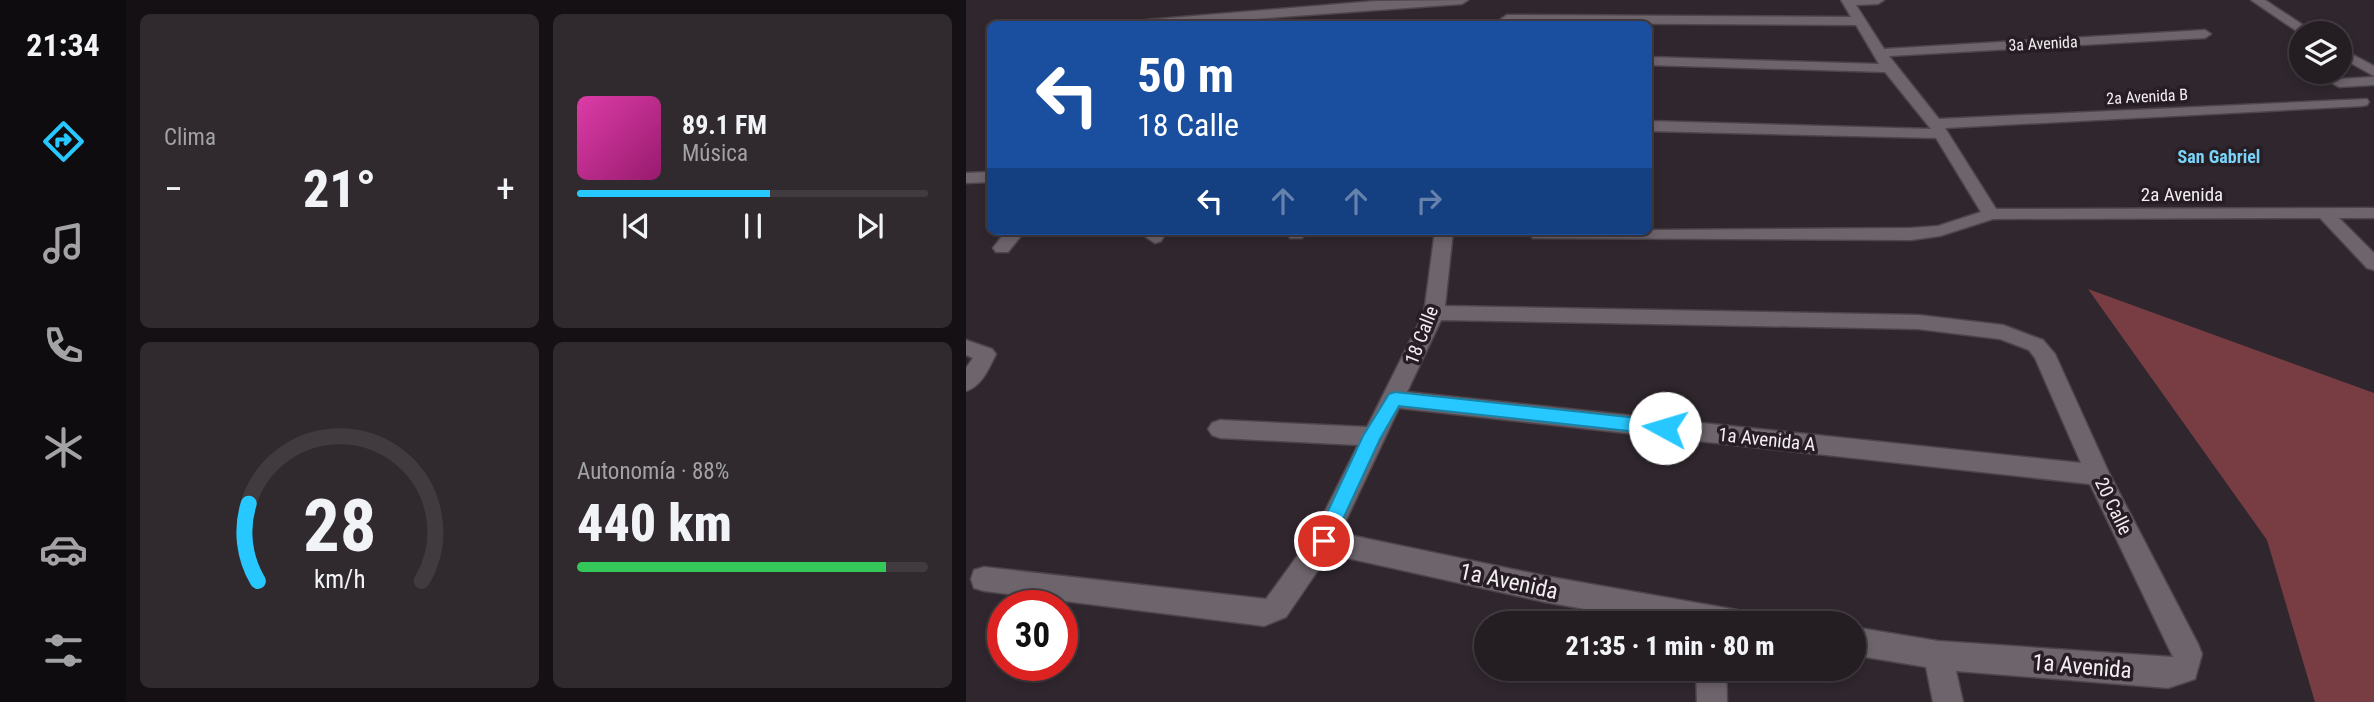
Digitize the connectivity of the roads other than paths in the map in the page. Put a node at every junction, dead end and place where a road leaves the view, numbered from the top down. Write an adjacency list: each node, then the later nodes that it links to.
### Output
1 (1462, 0): 6 (street)
2 (1878, 0): 4 (street)
3 (2257, 0): 9 (street)
4 (1847, 1): 8 (street)
5 (1507, 17): 8 (street)
6 (1271, 19): 7 (street)
7 (1228, 21)
8 (1860, 21): 11 (street)
9 (2290, 21)
10 (2205, 34): 11 (street, 3a Avenida)
11 (1880, 53): 14 (street)
12 (2352, 59): 15 (street)
13 (1652, 61): 14 (street)
14 (1889, 68): 20 (street)
15 (2374, 72)
16 (2374, 81): 17 (street)
17 (2352, 82)
18 (2362, 102): 20 (street, 2a Avenida B)
19 (1652, 127): 20 (street, 2a Avenida B)
20 (1938, 129): 23 (street)
21 (987, 177): 22 (street)
22 (966, 178)
23 (1991, 214): 25 (street, 2a Avenida); 26 (street, 2a Avenida)
24 (2374, 214): 25 (street, 2a Avenida)
25 (2326, 215): 30 (street)
26 (1652, 234)
27 (1013, 235): 29 (street)
28 (1444, 235): 31 (street, 18 Calle)
29 (1002, 248)
30 (2374, 264)
31 (1434, 313): 34 (street, 18 Calle); 37 (street, 20 Calle)
32 (975, 351): 33 (street)
33 (966, 383)
34 (1395, 399): 36 (street, 18 Calle); 37 (street, 1a Avenida A)
35 (1220, 429): 36 (street)
36 (1372, 436): 38 (street, 18 Calle)
37 (2098, 475): 43 (street, 20 Calle)
38 (1324, 541): 39 (street, 18 Calle); 40 (street, 1a Avenida)
39 (984, 579)
40 (1658, 611)
41 (1866, 643): 42 (street, 1a Avenida)
42 (1938, 654): 43 (street, 1a Avenida); 46 (street)
43 (2185, 669)
44 (1711, 681): 45 (street)
45 (1712, 702)
46 (1948, 702)

